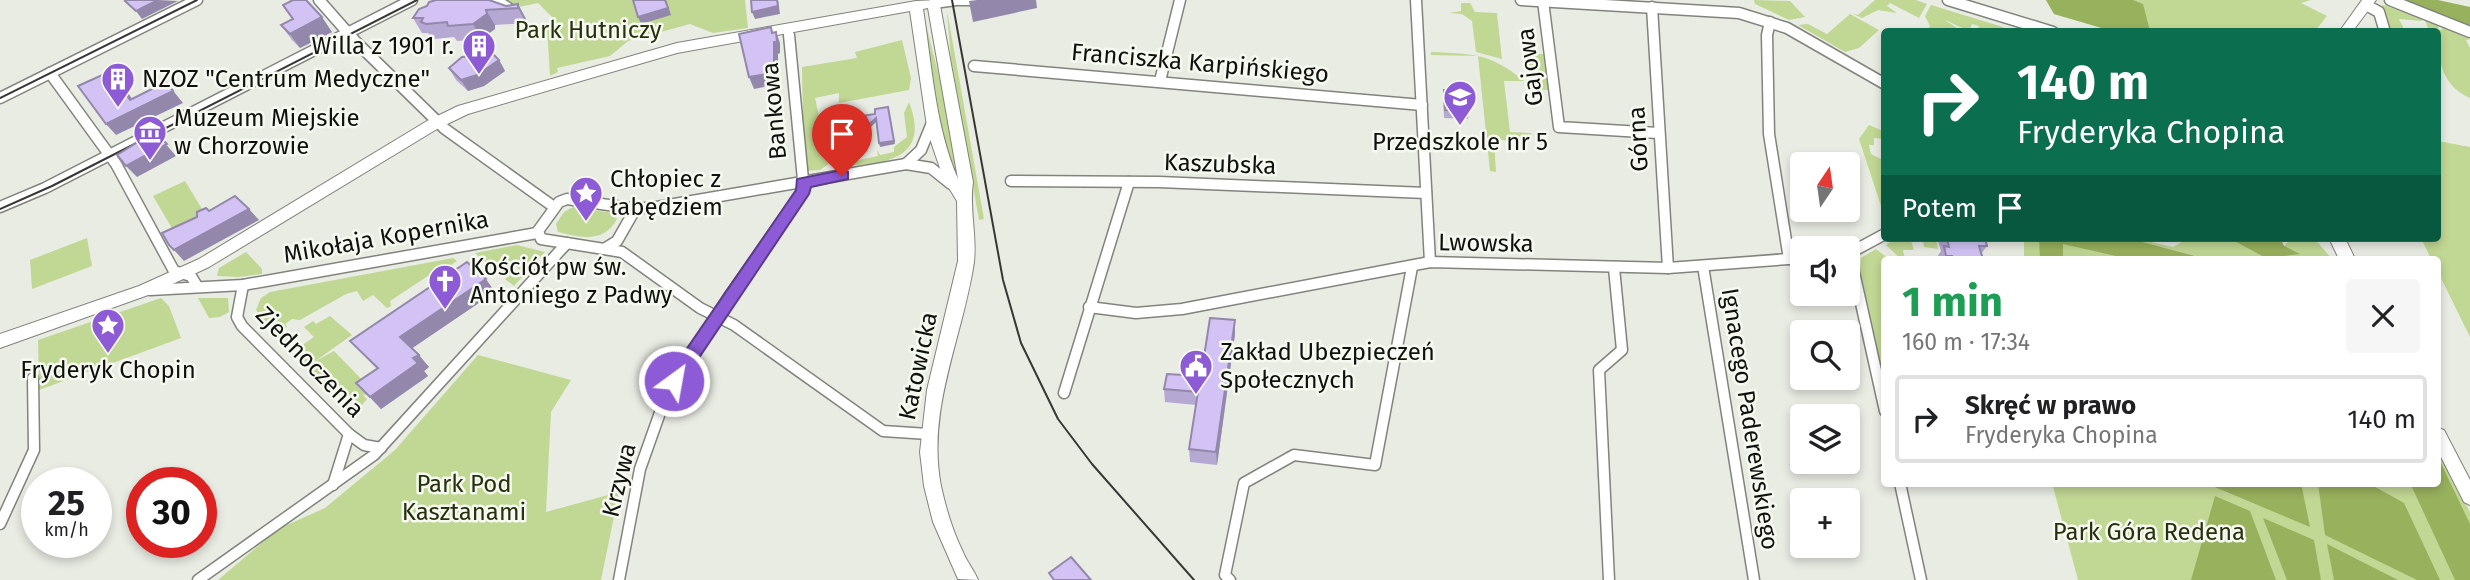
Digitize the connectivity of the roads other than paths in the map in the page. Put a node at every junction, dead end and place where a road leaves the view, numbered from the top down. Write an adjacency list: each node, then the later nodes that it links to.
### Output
1 (319, 0): 22 (street)
2 (412, 0): 22 (street)
3 (496, 0): 17 (street)
4 (957, 0): 5 (street); 14 (street)
5 (972, 0)
6 (1180, 0): 27 (street)
7 (1416, 0): 30 (street)
8 (1521, 0): 12 (street)
9 (1948, 0): 19 (street)
10 (2390, 0): 23 (street)
11 (191, 1): 26 (street)
12 (1544, 1): 16 (street); 33 (street, Gajowa)
13 (2367, 2): 20 (street); 21 (street)
14 (934, 3): 15 (street); 41 (street, Katowicka)
15 (916, 5): 31 (street); 32 (street)
16 (1652, 7): 18 (street); 33 (street, Górna)
17 (515, 13)
18 (1770, 22): 28 (street); 50 (street)
19 (2040, 28)
20 (2348, 28)
21 (2384, 28)
22 (349, 32): 32 (street); 34 (street)
23 (2470, 32)
24 (789, 35): 38 (street, Bankowa)
25 (974, 66): 27 (street, Franciszka Karpińskiego)
26 (54, 77): 29 (street); 34 (street)
27 (1160, 81): 30 (street, Franciszka Karpińskiego)
28 (1881, 82)
29 (0, 98)
30 (1422, 105): 40 (street)
31 (934, 118): 35 (street); 39 (street)
32 (438, 122): 43 (street); 56 (street)
33 (1658, 133): 55 (street, Górna)
34 (108, 155): 42 (street); 56 (street)
35 (906, 164): 38 (street); 39 (street)
36 (1012, 181): 37 (street, Kaszubska)
37 (1129, 181): 40 (street, Kaszubska); 61 (street)
38 (803, 183): 44 (street); 62 (street, Krzywa)
39 (951, 184): 41 (street)
40 (1426, 193): 51 (street)
41 (962, 197): 68 (street, Katowicka)
42 (0, 207)
43 (554, 207): 44 (street); 45 (street)
44 (629, 208): 49 (street)
45 (537, 233): 47 (street); 57 (street, Mikołaja Kopernika)
46 (1881, 236): 48 (street)
47 (567, 243): 49 (street); 70 (street)
48 (1860, 248)
49 (604, 249): 62 (street)
50 (1788, 259): 52 (street, Lwowska)
51 (1430, 262): 53 (street, Lwowska); 54 (street, Lwowska)
52 (1703, 266): 55 (street, Lwowska); 80 (street, Ignacego Paderewskiego)
53 (1412, 267): 61 (street, Lwowska); 75 (street)
54 (1614, 268): 55 (street, Lwowska); 79 (street)
55 (1668, 268)
56 (181, 274): 58 (street); 59 (street)
57 (243, 285): 58 (street, Mikołaja Kopernika); 67 (street, Zjednoczenia)
58 (197, 286): 59 (street, Mikołaja Kopernika)
59 (145, 290): 63 (street)
60 (1860, 302): 66 (street)
61 (1089, 307): 65 (street)
62 (718, 316): 68 (street); 77 (street, Krzywa)
63 (0, 341)
64 (33, 378): 74 (street)
65 (1064, 393)
66 (1881, 394)
67 (349, 434): 70 (street, Zjednoczenia); 71 (street)
68 (928, 434): 78 (street, Katowicka)
69 (2441, 441): 73 (street)
70 (381, 448): 71 (street)
71 (333, 486): 76 (street)
72 (1901, 487): 81 (street)
73 (2470, 497)
74 (0, 524)
75 (1228, 577)
76 (198, 580)
77 (619, 580)
78 (969, 580)
79 (1609, 580)
80 (1754, 580)
81 (1921, 580)

